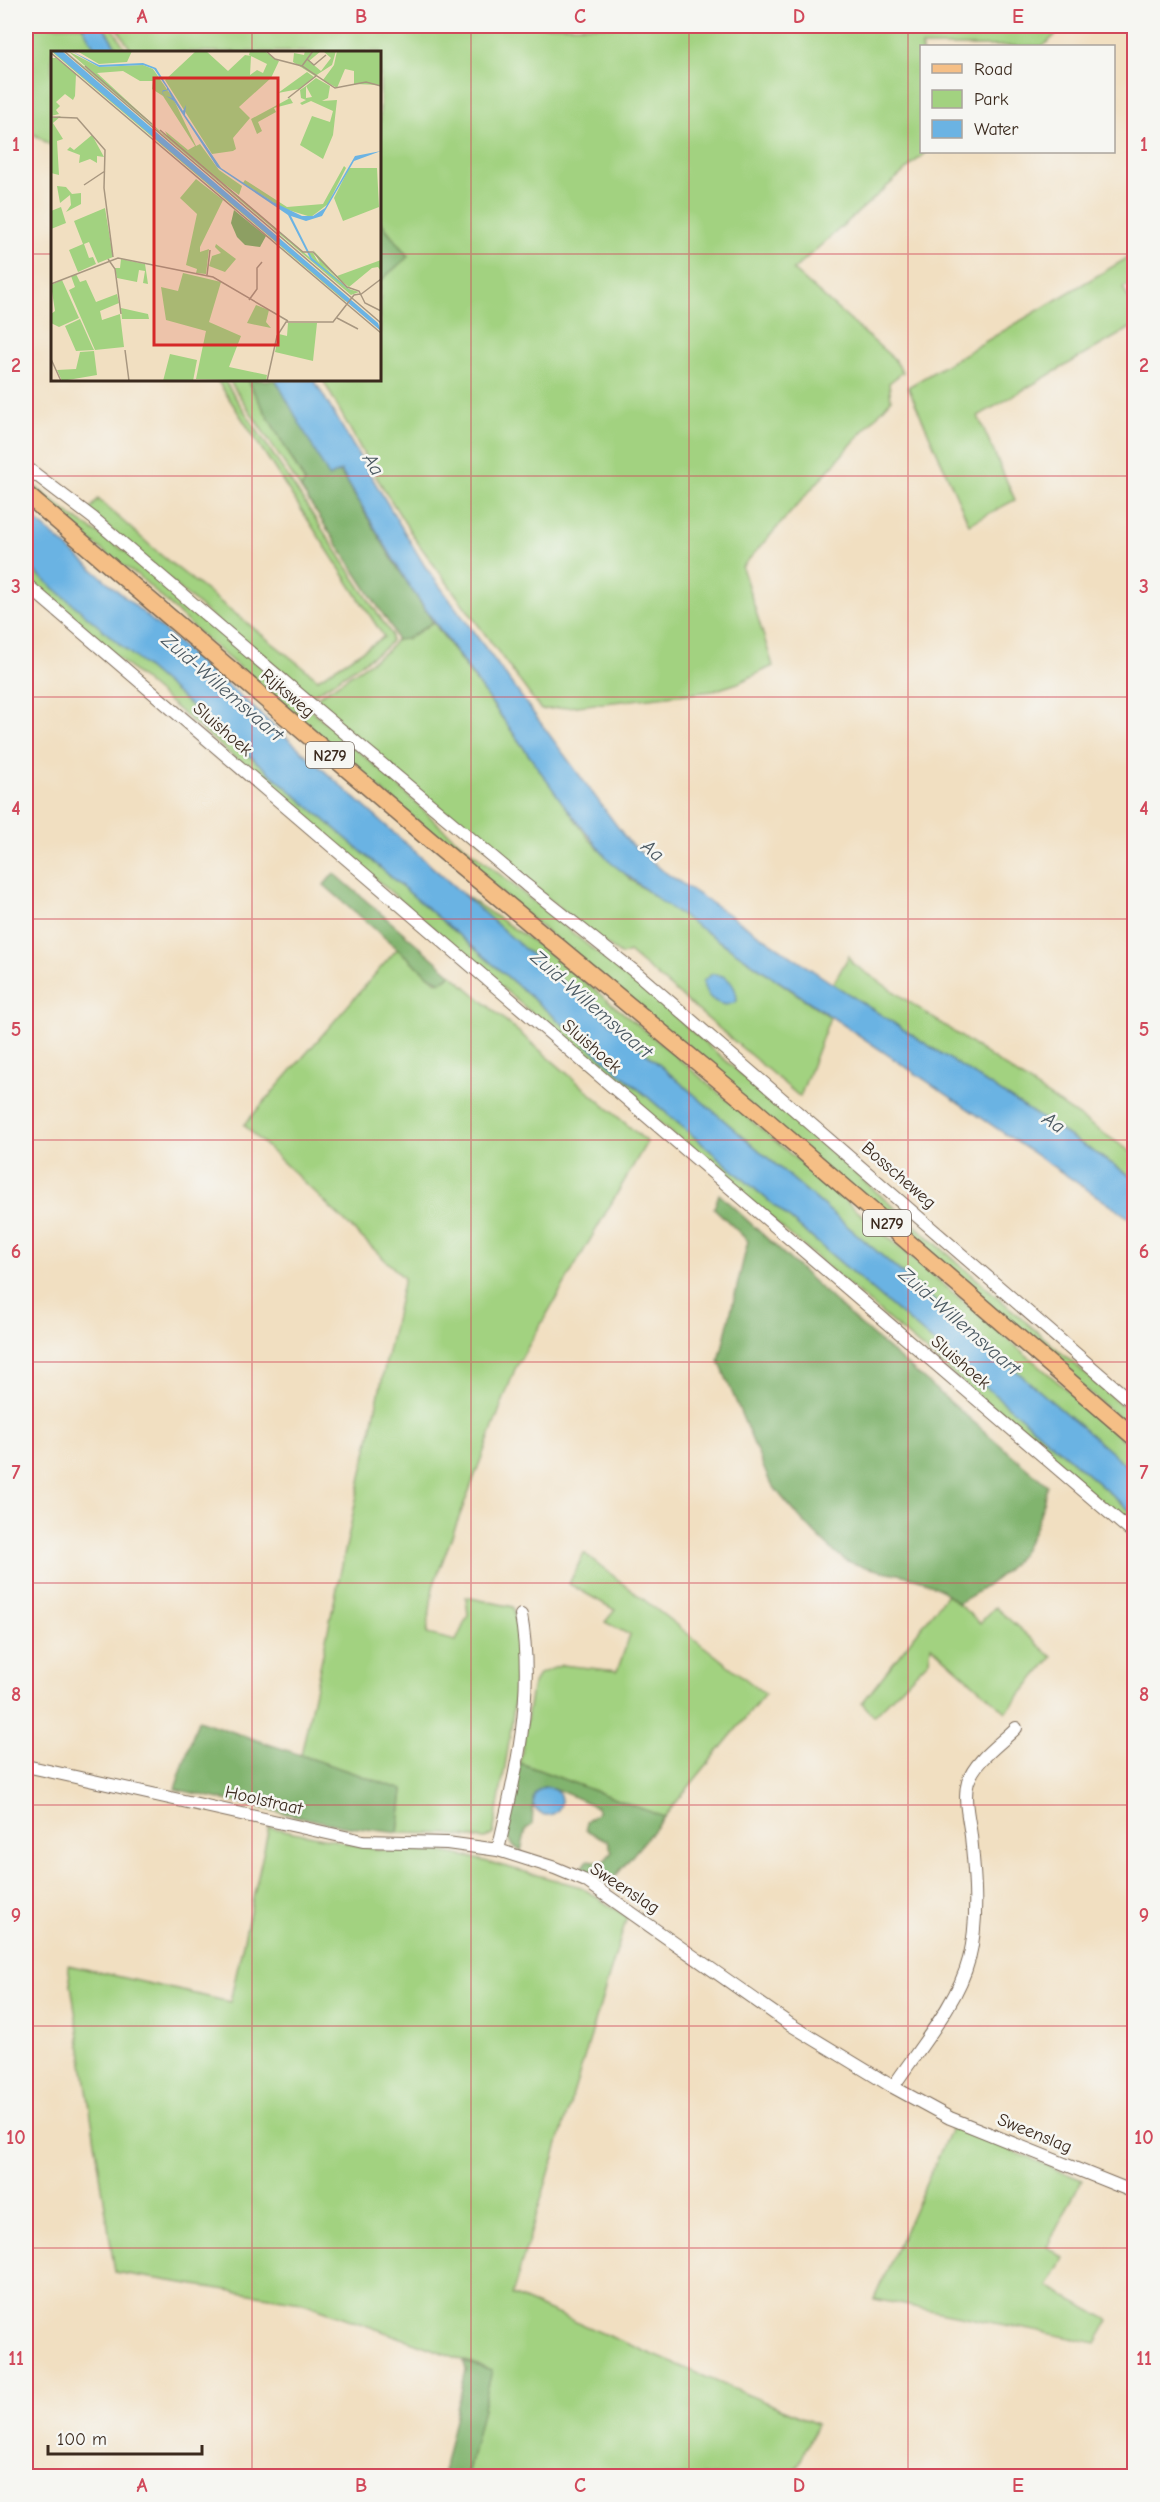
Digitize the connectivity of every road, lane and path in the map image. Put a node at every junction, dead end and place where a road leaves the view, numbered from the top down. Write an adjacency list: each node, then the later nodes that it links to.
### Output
1 (26, 467): 4 (street, Rijksweg)
2 (26, 494): 6 (main road, Rijksweg / N279)
3 (26, 584): 7 (street, Sluishoek)
4 (639, 975): 5 (street, Bosscheweg)
5 (1134, 1404)
6 (1134, 1437)
7 (1134, 1534)
8 (521, 1616): 11 (street)
9 (1016, 1728): 12 (street)
10 (26, 1766): 11 (street, Hoolstraat)
11 (498, 1850): 12 (street, Sweenslag)
12 (892, 2087): 13 (street, Sweenslag)
13 (1134, 2192)

